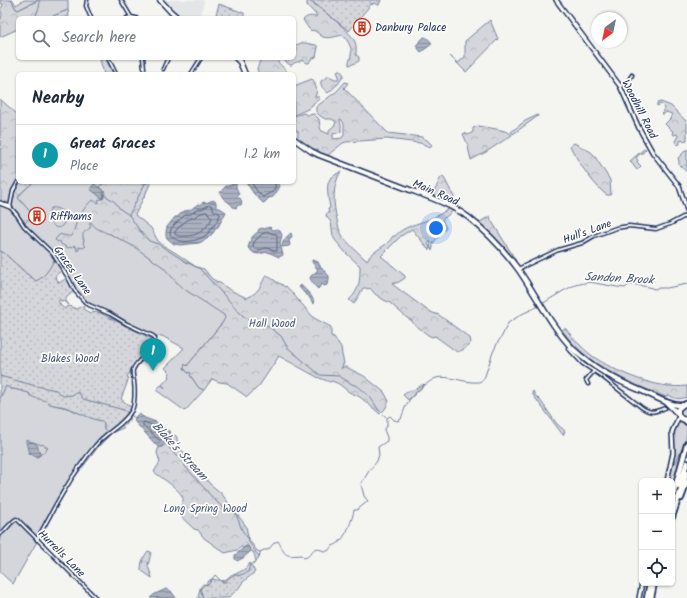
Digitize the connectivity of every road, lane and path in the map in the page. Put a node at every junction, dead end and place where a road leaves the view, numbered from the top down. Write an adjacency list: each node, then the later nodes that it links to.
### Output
1 (87, 0): 5 (street)
2 (121, 0): 6 (street)
3 (160, 0): 7 (main road)
4 (556, 0): 19 (street, Woodhill Road)
5 (90, 16)
6 (130, 16)
7 (176, 16)
8 (109, 60): 15 (street)
9 (143, 60): 13 (street)
10 (167, 60): 14 (street)
11 (200, 60): 16 (street)
12 (238, 60): 17 (main road)
13 (144, 68)
14 (163, 69)
15 (115, 72)
16 (192, 72)
17 (244, 72)
18 (632, 75): 19 (street)
19 (620, 86): 24 (street, Woodhill Road)
20 (296, 140): 26 (main road, Main Road)
21 (17, 184): 23 (street)
22 (0, 203): 23 (street)
23 (10, 207): 48 (street, Graces Lane)
24 (687, 210)
25 (687, 215): 26 (street, Hull's Lane)
26 (518, 269): 29 (main road, Main Road)
27 (568, 348): 28 (street)
28 (594, 371): 30 (street); 31 (street)
29 (615, 379): 31 (street); 32 (main road, Main Road)
30 (588, 384)
31 (611, 384): 34 (street)
32 (664, 401): 33 (main road); 35 (main road)
33 (686, 405): 35 (main road)
34 (665, 408)
35 (679, 415): 36 (main road); 37 (street)
36 (686, 421): 37 (street)
37 (675, 424): 41 (street)
38 (687, 444): 43 (highway)
39 (687, 463): 44 (highway)
40 (687, 472): 45 (highway)
41 (667, 478)
42 (687, 482): 46 (highway)
43 (675, 488)
44 (675, 497)
45 (673, 514)
46 (675, 514)
47 (0, 534): 48 (street, Hurrells Lane)
48 (37, 540): 52 (street, Hurrells Lane)
49 (641, 586): 53 (street)
50 (649, 586): 54 (highway)
51 (653, 586): 55 (highway)
52 (96, 598)
53 (639, 598)
54 (647, 598)
55 (651, 598)

